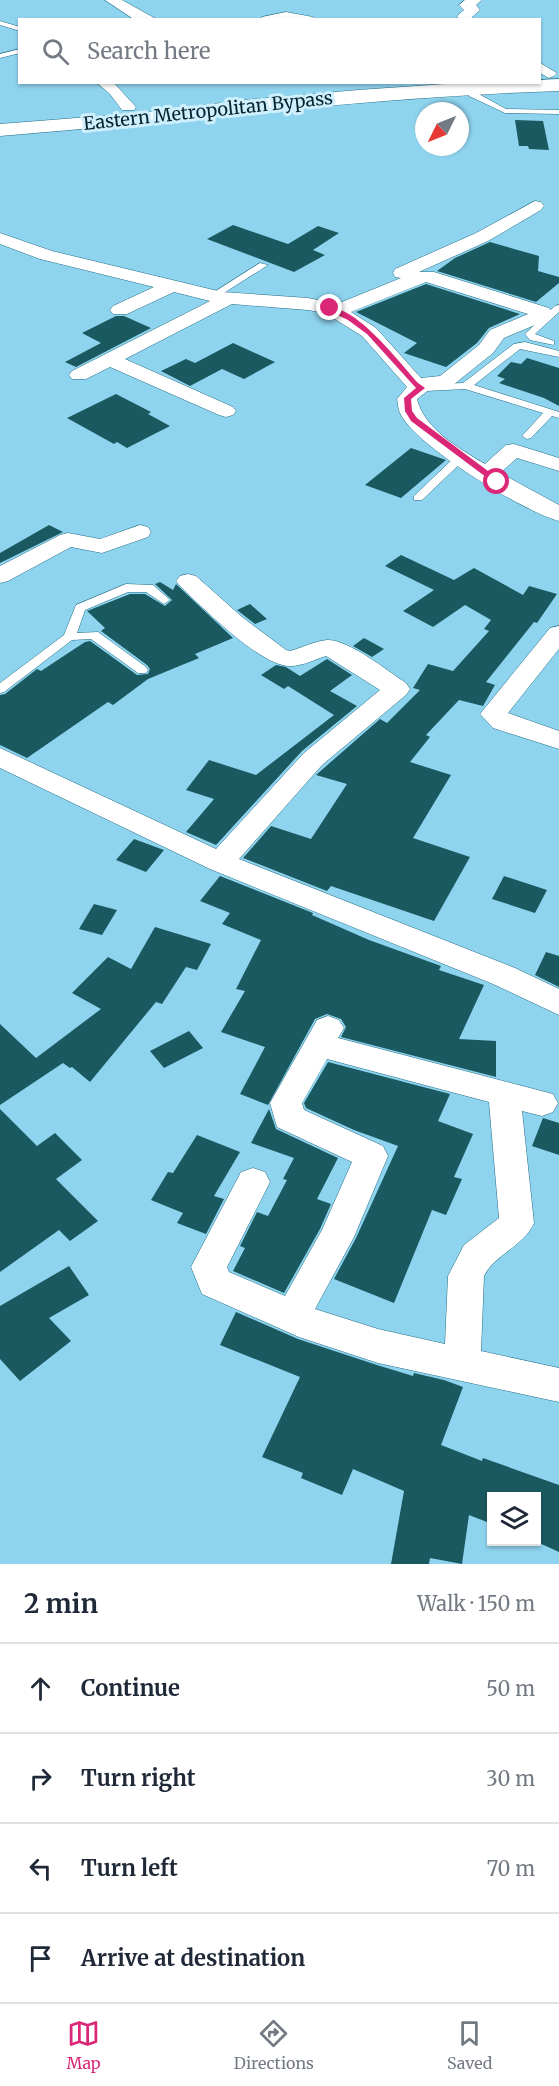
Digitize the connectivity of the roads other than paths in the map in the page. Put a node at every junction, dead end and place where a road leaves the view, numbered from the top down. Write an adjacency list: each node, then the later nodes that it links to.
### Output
1 (140, 0): 3 (street)
2 (475, 0): 7 (street)
3 (118, 3): 4 (street)
4 (145, 18)
5 (276, 18): 6 (street)
6 (297, 18)
7 (466, 18)
8 (0, 23): 9 (lane)
9 (18, 28)
10 (18, 52): 11 (lane)
11 (0, 56)
12 (106, 84): 21 (street)
13 (370, 84): 17 (main road)
14 (470, 84): 18 (main road, Eastern Metropolitan Bypass)
15 (498, 84): 16 (main road)
16 (468, 88): 18 (main road, Eastern Metropolitan Bypass); 19 (main road); 22 (lane)
17 (303, 94): 18 (main road); 20 (main road)
18 (356, 94): 19 (main road, Eastern Metropolitan Bypass)
19 (331, 99): 20 (main road, Eastern Metropolitan Bypass)
20 (231, 103): 21 (main road); 24 (main road, Eastern Metropolitan Bypass)
21 (128, 107): 23 (main road)
22 (559, 112)
23 (0, 117)
24 (0, 130)
25 (535, 206): 30 (street)
26 (0, 238): 28 (street)
27 (263, 265): 29 (lane)
28 (173, 285): 29 (street); 32 (street)
29 (220, 298): 30 (street); 35 (street)
30 (329, 308): 37 (street); 37 (street)
31 (559, 308): 33 (lane)
32 (120, 310)
33 (559, 345)
34 (559, 354): 38 (lane)
35 (110, 360): 36 (street); 39 (street)
36 (79, 375)
37 (418, 386): 38 (lane); 42 (street)
38 (466, 386): 40 (lane)
39 (225, 411)
40 (555, 414): 41 (lane)
41 (520, 443): 43 (street); 44 (street)
42 (461, 457): 44 (street); 45 (lane)
43 (559, 465)
44 (486, 474): 46 (street)
45 (418, 498)
46 (559, 514)
47 (140, 532): 48 (street)
48 (0, 576)
49 (188, 581): 57 (street)
50 (164, 600): 52 (lane)
51 (559, 633): 55 (street)
52 (69, 637): 53 (lane); 54 (lane)
53 (142, 670)
54 (0, 689)
55 (559, 740)
56 (0, 757): 57 (street)
57 (220, 862): 58 (street)
58 (559, 1003)
59 (504, 1093): 60 (street); 62 (street); 63 (street)
60 (542, 1103)
61 (253, 1182): 62 (street)
62 (298, 1318): 63 (street)
63 (462, 1364): 64 (street)
64 (559, 1385)

